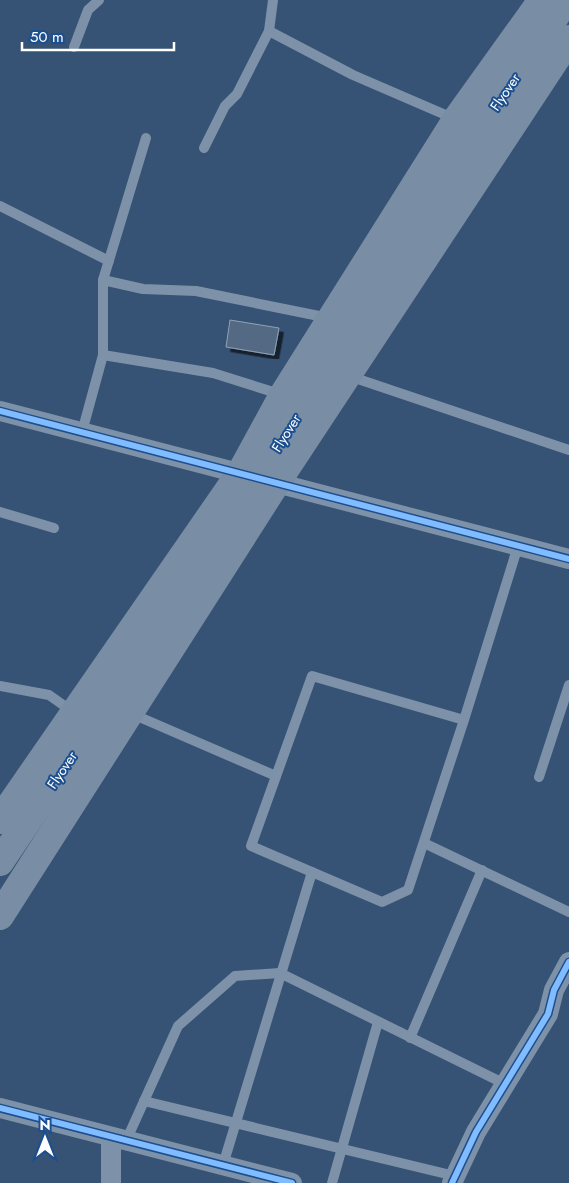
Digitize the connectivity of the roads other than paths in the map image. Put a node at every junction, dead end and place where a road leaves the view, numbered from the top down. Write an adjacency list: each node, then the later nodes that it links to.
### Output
1 (99, 0): 7 (lane)
2 (273, 0): 5 (lane)
3 (542, 0): 8 (main road)
4 (566, 0): 38 (main road, Flyover, bridge)
5 (268, 31): 8 (lane); 10 (lane)
6 (569, 39): 16 (main road)
7 (74, 47)
8 (456, 120): 14 (main road)
9 (146, 138): 12 (lane)
10 (204, 148)
11 (0, 206): 12 (lane)
12 (108, 261): 13 (lane)
13 (103, 280): 14 (lane); 15 (lane)
14 (330, 318): 17 (main road)
15 (103, 355): 17 (lane); 19 (lane)
16 (346, 375): 20 (lane); 22 (main road)
17 (283, 395): 21 (main road)
18 (0, 411): 19 (street)
19 (82, 432): 21 (street)
20 (569, 450)
21 (241, 472): 22 (street); 29 (main road)
22 (277, 482): 25 (street); 31 (main road)
23 (0, 512): 24 (lane)
24 (54, 528)
25 (518, 546): 26 (street); 33 (lane)
26 (569, 559)
27 (569, 684): 30 (lane)
28 (0, 686): 32 (lane)
29 (90, 690): 31 (lane); 32 (main road)
30 (566, 706): 35 (lane)
31 (129, 712): 34 (lane); 42 (main road)
32 (74, 713): 36 (main road)
33 (464, 720): 34 (lane); 37 (lane)
34 (276, 776): 40 (lane)
35 (539, 778)
36 (0, 820)
37 (424, 843): 39 (lane); 40 (lane)
38 (0, 862)
39 (482, 870): 41 (lane); 46 (lane)
40 (312, 872): 44 (lane)
41 (569, 912)
42 (0, 916)
43 (569, 962): 47 (street)
44 (280, 973): 45 (lane); 48 (lane); 50 (lane)
45 (378, 1022): 46 (lane); 52 (lane)
46 (410, 1038): 47 (lane)
47 (505, 1084): 54 (street)
48 (144, 1101): 50 (lane); 51 (lane)
49 (0, 1108): 51 (street)
50 (236, 1123): 52 (lane); 53 (lane)
51 (118, 1139): 53 (street); 55 (street)
52 (342, 1148): 54 (lane); 57 (lane)
53 (223, 1166): 56 (street)
54 (454, 1180)
55 (111, 1183)
56 (292, 1183)
57 (332, 1183)

